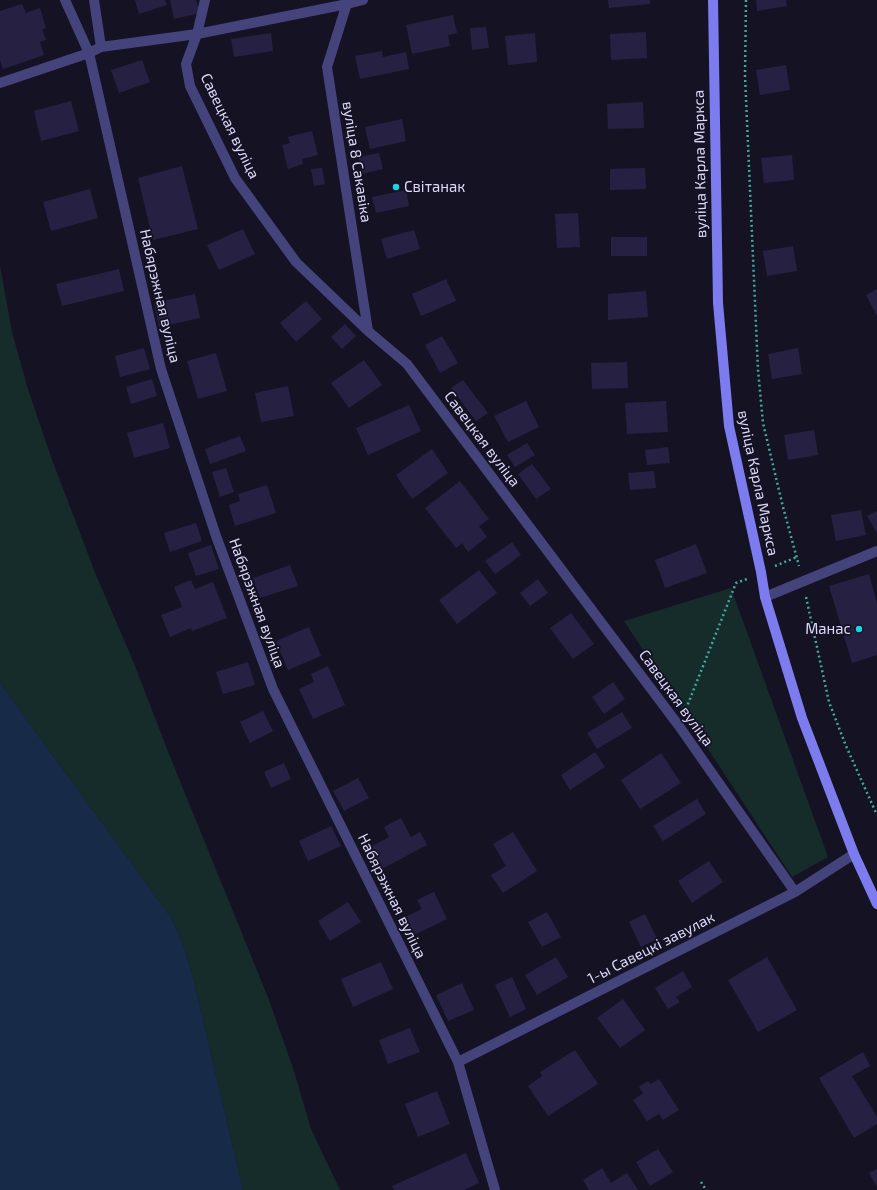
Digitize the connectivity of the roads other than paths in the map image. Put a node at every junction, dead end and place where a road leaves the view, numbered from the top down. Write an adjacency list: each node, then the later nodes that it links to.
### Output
1 (65, 0): 9 (street, Набярэжная вуліца)
2 (94, 0): 8 (street)
3 (205, 0): 7 (street, Савецкая вуліца)
4 (363, 0): 6 (street)
5 (713, 0): 13 (main road, вуліца Карла Маркса)
6 (348, 2): 7 (street); 11 (street, вуліца 8 Сакавіка)
7 (197, 34): 8 (street); 11 (street, Савецкая вуліца)
8 (101, 47): 9 (street)
9 (89, 53): 10 (street); 17 (street, Набярэжная вуліца)
10 (0, 83)
11 (368, 331): 15 (street, Савецкая вуліца)
12 (877, 551): 13 (street)
13 (765, 597): 14 (main road, вуліца Карла Маркса)
14 (854, 854): 15 (street, 1-ы Савецкі завулак); 16 (main road, вуліца Карла Маркса)
15 (795, 892): 17 (street, 1-ы Савецкі завулак)
16 (877, 904)
17 (458, 1062): 18 (street, Набярэжная вуліца)
18 (495, 1190)

